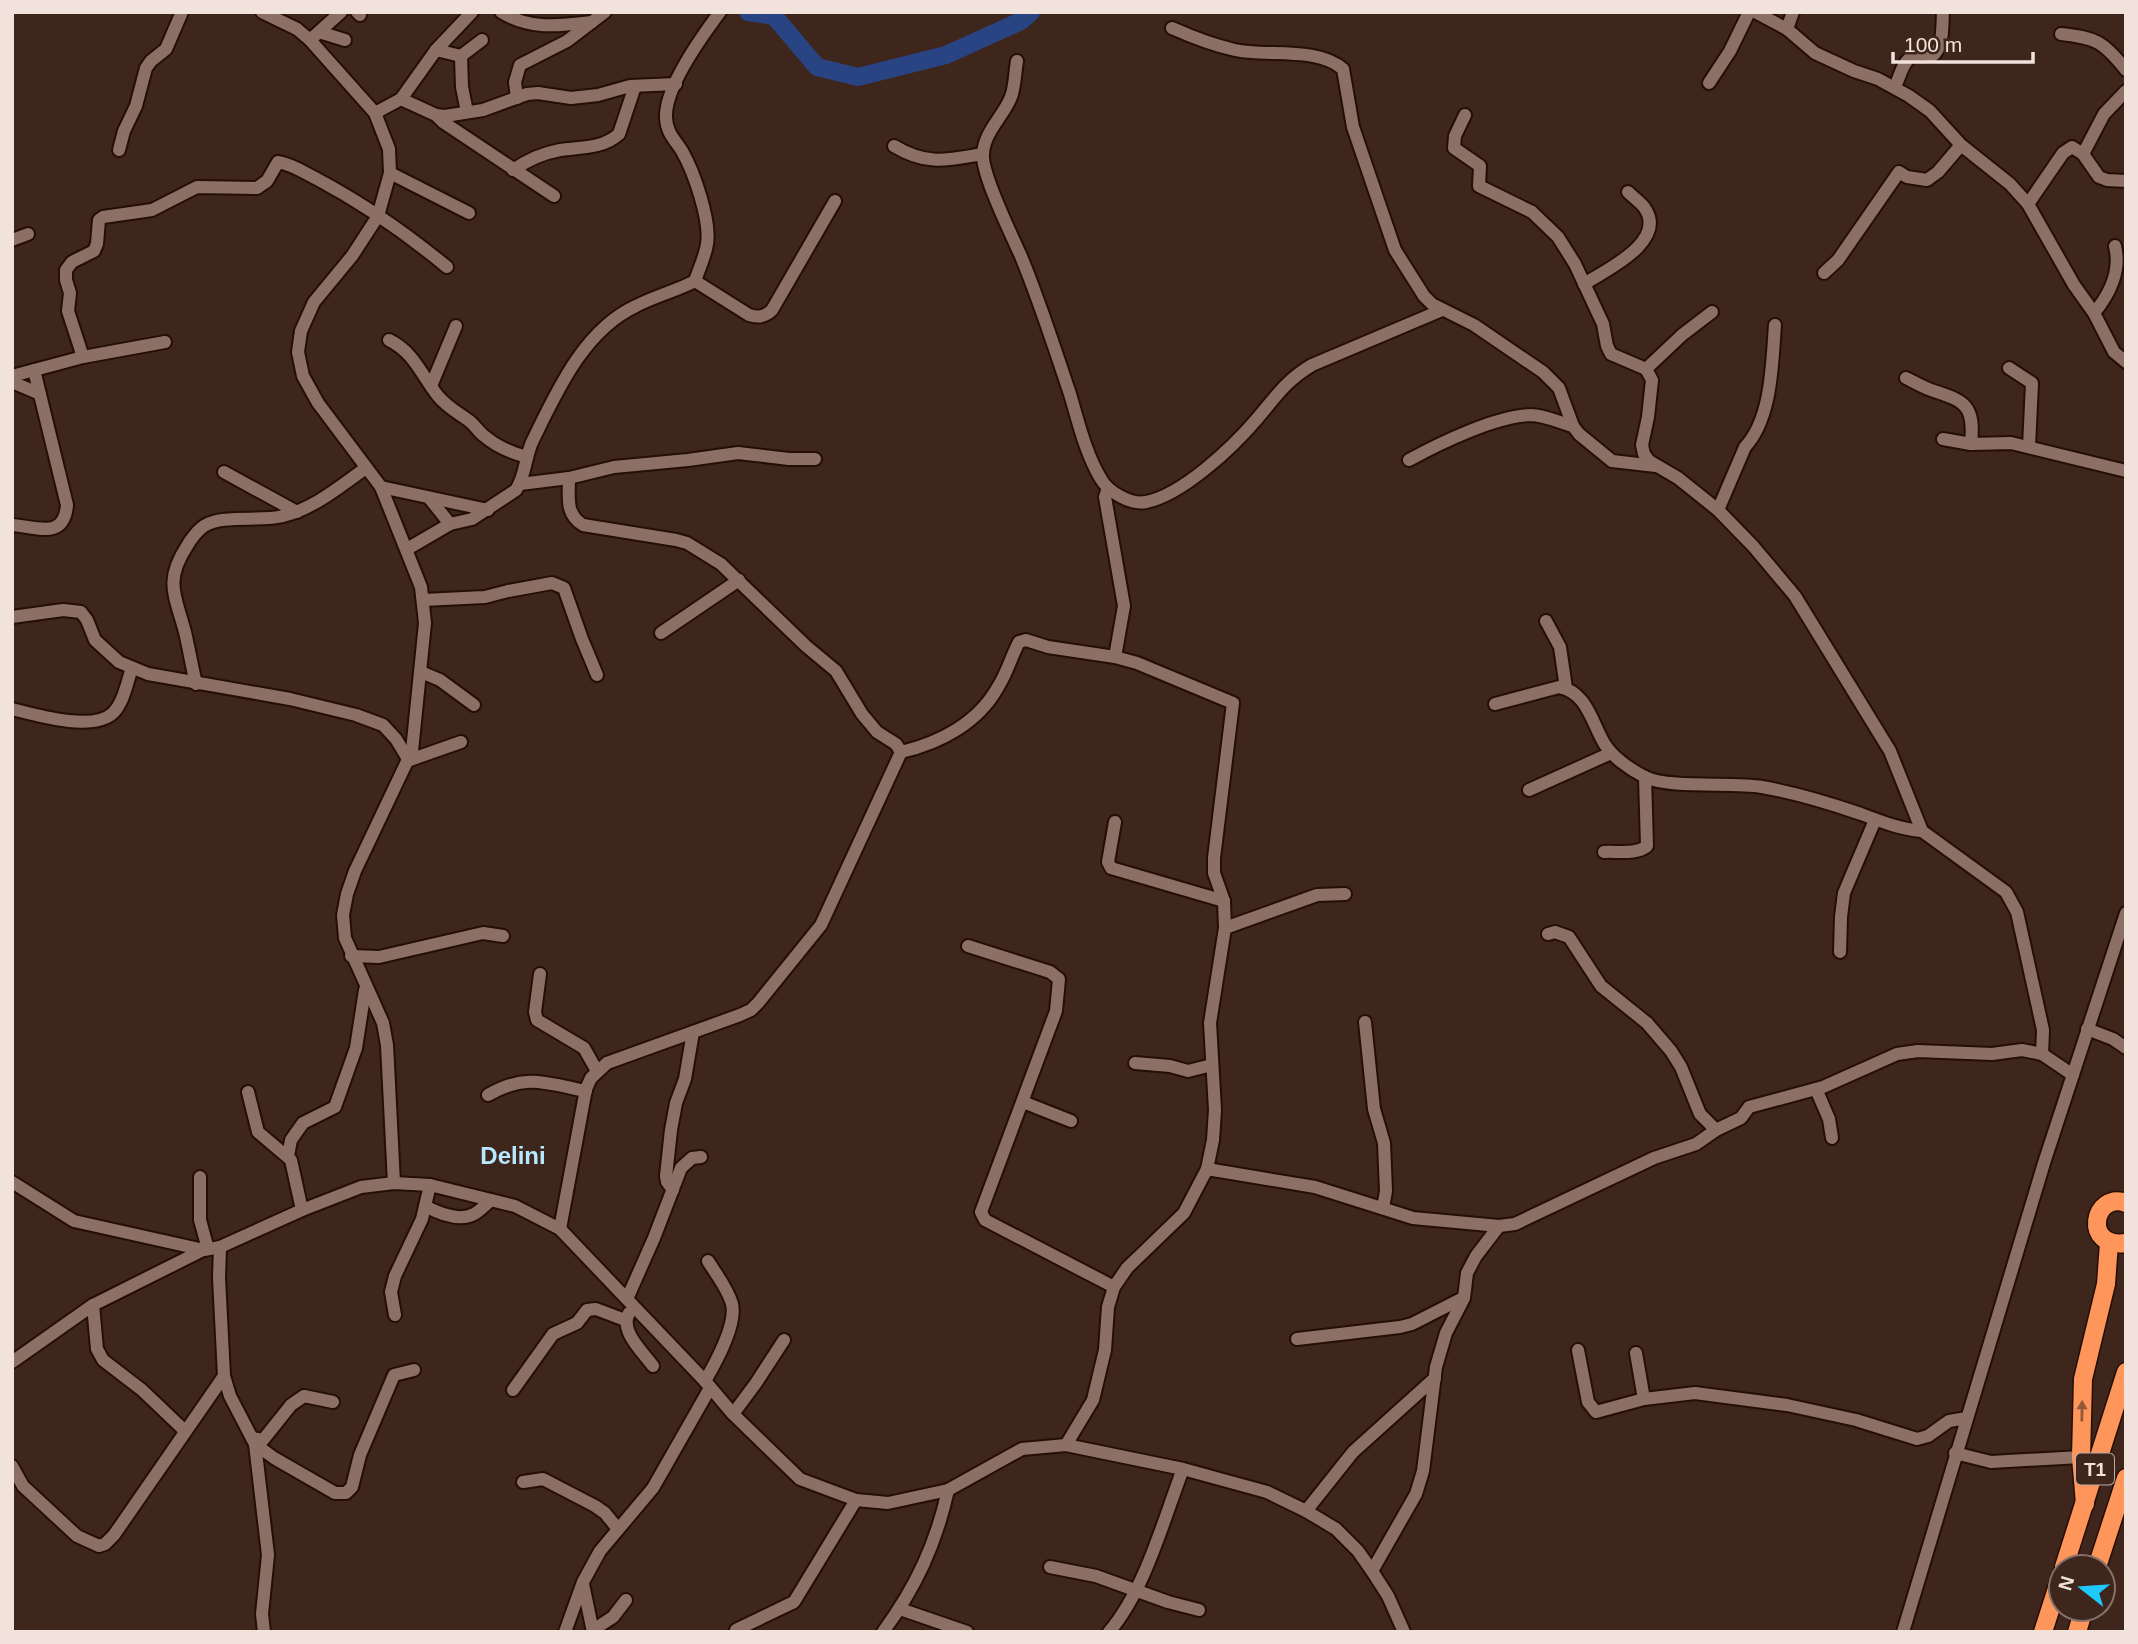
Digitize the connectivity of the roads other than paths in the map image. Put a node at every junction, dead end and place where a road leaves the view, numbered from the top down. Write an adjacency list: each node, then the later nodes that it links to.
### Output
1 (182, 12): 36 (street)
2 (262, 12): 16 (street)
3 (341, 12): 16 (street)
4 (472, 12): 19 (street)
5 (501, 12): 12 (street)
6 (605, 12): 12 (street)
7 (720, 12): 24 (street)
8 (1749, 12): 23 (street)
9 (1755, 12): 14 (street)
10 (1793, 12): 14 (street)
11 (1943, 12): 26 (street)
12 (593, 22): 28 (street)
13 (1172, 28): 55 (street)
14 (1787, 29): 26 (street)
15 (2061, 34): 22 (street)
16 (315, 36): 17 (street); 30 (street)
17 (345, 40)
18 (482, 40): 20 (street)
19 (436, 50): 20 (street); 29 (street)
20 (461, 56): 31 (street)
21 (1017, 61): 37 (street)
22 (2126, 69)
23 (1709, 83)
24 (676, 84): 25 (street); 53 (street)
25 (635, 86): 28 (street); 39 (street)
26 (1895, 87): 34 (street)
27 (2126, 92): 38 (street)
28 (517, 98): 31 (street)
29 (401, 99): 30 (street); 32 (street)
30 (375, 113): 40 (street)
31 (467, 113): 32 (street)
32 (436, 115): 39 (street)
33 (1465, 115): 54 (street)
34 (1961, 145): 45 (street); 52 (street)
35 (894, 146): 37 (street)
36 (119, 150)
37 (982, 154): 85 (street)
38 (2083, 154): 41 (street); 45 (street)
39 (513, 170): 43 (street)
40 (390, 173): 46 (street); 47 (street)
41 (2126, 181)
42 (1628, 192): 54 (street)
43 (554, 196)
44 (835, 201): 53 (street)
45 (2028, 204): 57 (street)
46 (468, 213)
47 (378, 216): 51 (street); 62 (street); 79 (street)
48 (28, 234): 49 (street)
49 (12, 240)
50 (2115, 246): 57 (street)
51 (447, 267)
52 (1824, 273)
53 (695, 281): 75 (street)
54 (1584, 284): 65 (street)
55 (1442, 310): 71 (street); 85 (street)
56 (1712, 312): 65 (street)
57 (2094, 313): 63 (street)
58 (1775, 325): 88 (street)
59 (456, 326): 69 (street)
60 (389, 340): 69 (street)
61 (165, 342): 62 (street)
62 (83, 357): 66 (street)
63 (2126, 362)
64 (2010, 368): 74 (street)
65 (1646, 369): 78 (street)
66 (34, 370): 68 (street); 70 (street)
67 (1906, 378): 73 (street)
68 (13, 379): 70 (street)
69 (431, 386): 75 (street)
70 (40, 394): 91 (street)
71 (1573, 426): 77 (street); 78 (street)
72 (1943, 439): 73 (street)
73 (1971, 444): 74 (street)
74 (2029, 447): 80 (street)
75 (527, 457): 83 (street)
76 (815, 459): 82 (street)
77 (1409, 460)
78 (1656, 466): 88 (street)
79 (366, 468): 84 (street); 89 (street)
80 (2126, 471)
81 (224, 472): 89 (street)
82 (569, 478): 83 (street); 93 (street)
83 (520, 484): 87 (street)
84 (381, 486): 86 (street); 92 (street)
85 (1108, 488): 98 (street)
86 (430, 499): 87 (street); 90 (street)
87 (488, 510): 90 (street)
88 (1718, 510): 115 (street)
89 (297, 512): 102 (street)
90 (450, 524): 92 (street)
91 (12, 525)
92 (407, 549): 94 (street)
93 (739, 580): 97 (street); 108 (street)
94 (423, 600): 100 (street); 101 (street)
95 (12, 617): 99 (street)
96 (1546, 621): 103 (street)
97 (661, 633)
98 (1115, 657): 108 (street); 118 (street)
99 (132, 668): 102 (street); 106 (street)
100 (421, 672): 105 (street); 110 (street)
101 (597, 675)
102 (196, 684): 110 (street)
103 (1566, 688): 104 (street); 109 (street)
104 (1494, 704)
105 (474, 705)
106 (12, 709)
107 (461, 742): 110 (street)
108 (901, 752): 130 (street)
109 (1611, 753): 111 (street); 112 (street)
110 (408, 760): 125 (street)
111 (1645, 777): 113 (street); 116 (street)
112 (1529, 790)
113 (1875, 820): 115 (street); 124 (street)
114 (1115, 822): 118 (street)
115 (1922, 831): 132 (street)
116 (1604, 852)
117 (1345, 894): 120 (street)
118 (1224, 901): 120 (street)
119 (2126, 913): 129 (street)
120 (1225, 928): 134 (street)
121 (1548, 933): 143 (street)
122 (503, 936): 125 (street)
123 (968, 946): 141 (street)
124 (1840, 952)
125 (351, 956): 127 (street)
126 (540, 974): 135 (street)
127 (366, 987): 145 (street); 150 (street)
128 (1365, 1022): 156 (street)
129 (2087, 1029): 131 (street); 136 (street)
130 (693, 1032): 135 (street); 152 (street)
131 (2126, 1048)
132 (2042, 1054): 136 (street); 137 (street)
133 (1135, 1063): 134 (street)
134 (1212, 1065): 147 (street)
135 (597, 1071): 138 (street)
136 (2073, 1075): 184 (street)
137 (1816, 1089): 143 (street); 144 (street)
138 (586, 1091): 140 (street); 159 (street)
139 (248, 1092): 145 (street)
140 (488, 1095)
141 (1023, 1102): 142 (street); 163 (street)
142 (1071, 1121)
143 (1716, 1130): 158 (street)
144 (1832, 1139)
145 (288, 1156): 157 (street)
146 (701, 1157): 152 (street)
147 (1207, 1169): 156 (street); 163 (street)
148 (200, 1177): 161 (street)
149 (12, 1182): 161 (street)
150 (394, 1183): 151 (street); 157 (street)
151 (430, 1185): 153 (street); 155 (street)
152 (673, 1190): 165 (street)
153 (491, 1200): 155 (street); 159 (street)
154 (2124, 1200): 160 (highway)
155 (425, 1206): 167 (street)
156 (1383, 1208): 158 (street)
157 (302, 1210): 161 (street)
158 (1499, 1226): 164 (street)
159 (561, 1229): 165 (street)
160 (2117, 1243): 189 (highway, one-way to 160)
161 (211, 1248): 166 (street); 177 (street)
162 (708, 1261): 179 (street)
163 (1114, 1287): 187 (street)
164 (1464, 1298): 169 (street); 178 (street)
165 (630, 1303): 168 (street); 179 (street)
166 (93, 1305): 173 (street); 185 (street)
167 (395, 1315)
168 (625, 1320): 174 (street); 180 (street)
169 (1297, 1339)
170 (784, 1340): 183 (street)
171 (1578, 1350): 181 (street)
172 (1636, 1353): 181 (street)
173 (12, 1362)
174 (653, 1366)
175 (414, 1370): 186 (street)
176 (2126, 1371): 197 (highway, T1)
177 (224, 1376): 185 (street); 186 (street)
178 (1435, 1378): 198 (street); 203 (street)
179 (708, 1385): 183 (street); 199 (street)
180 (513, 1390)
181 (1644, 1399): 184 (street)
182 (334, 1402): 186 (street)
183 (733, 1414): 196 (street)
184 (1967, 1418): 188 (street)
185 (185, 1431): 190 (street)
186 (254, 1441): 211 (street)
187 (1066, 1446): 191 (street); 194 (street)
188 (1955, 1453): 189 (street); 217 (street)
189 (2081, 1457): 197 (highway)
190 (12, 1466)
191 (1183, 1469): 198 (street); 205 (street)
192 (2126, 1478): 195 (highway, T1)
193 (523, 1482): 199 (street)
194 (948, 1490): 196 (street); 207 (street)
195 (2123, 1492): 201 (highway, T1)
196 (856, 1500): 209 (street)
197 (2084, 1504): 200 (highway, T1)
198 (1306, 1511): 203 (street)
199 (618, 1529): 204 (street)
200 (2068, 1553)
201 (2102, 1553)
202 (1050, 1567): 205 (street)
203 (1372, 1571): 216 (street)
204 (583, 1582): 210 (street); 212 (street)
205 (1136, 1591): 208 (street); 215 (street)
206 (626, 1600): 210 (street)
207 (900, 1609): 213 (street); 214 (street)
208 (1199, 1610)
209 (736, 1630)
210 (593, 1631)
211 (264, 1632)
212 (565, 1632)
213 (883, 1632)
214 (967, 1632)
215 (1109, 1632)
216 (1404, 1632)
217 (1903, 1632)

